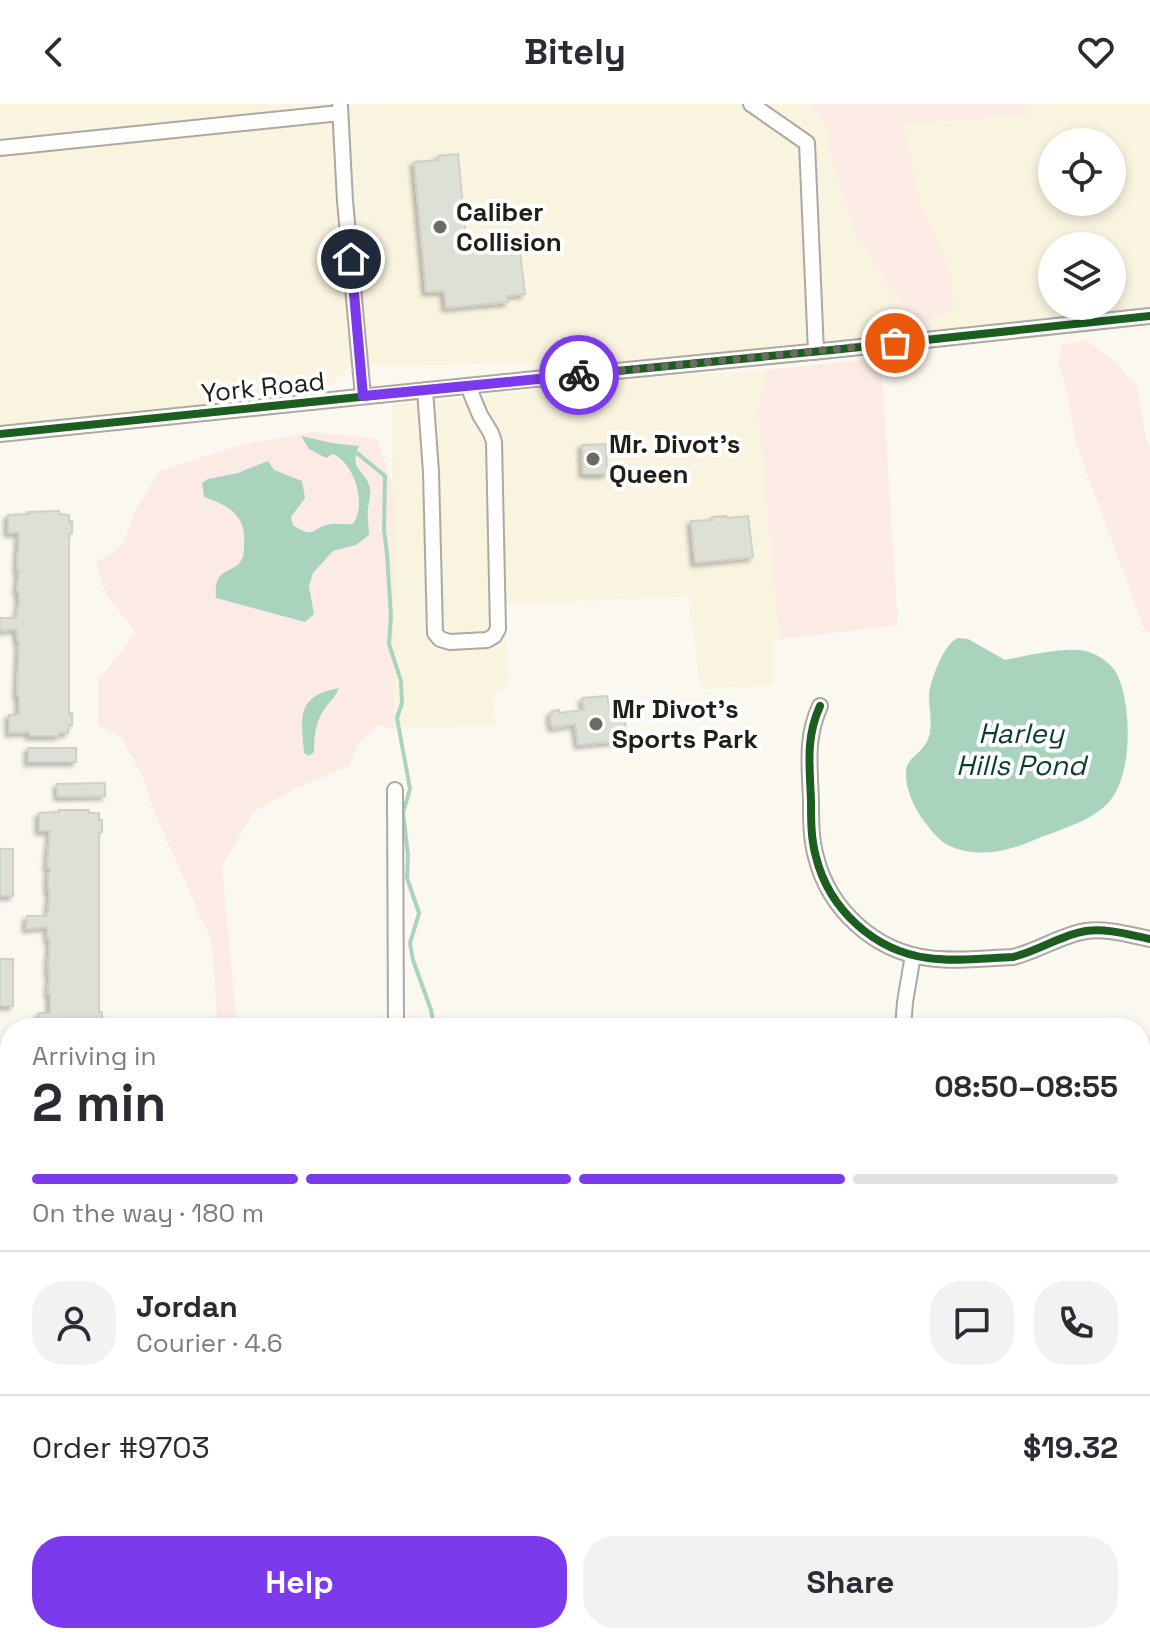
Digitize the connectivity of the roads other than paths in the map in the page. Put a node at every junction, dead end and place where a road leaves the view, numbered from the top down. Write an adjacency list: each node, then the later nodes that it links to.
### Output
1 (751, 104): 5 (street)
2 (340, 108): 3 (street); 8 (street)
3 (0, 148)
4 (1150, 316): 5 (street, York Road)
5 (816, 352): 6 (street, York Road)
6 (468, 386): 7 (street, York Road); 7 (street)
7 (425, 390): 8 (street, York Road)
8 (363, 396): 9 (street, York Road)
9 (0, 434)
10 (820, 706): 13 (street)
11 (395, 790): 14 (street)
12 (1150, 939): 13 (street)
13 (913, 955): 15 (street)
14 (396, 1018)
15 (904, 1018)

